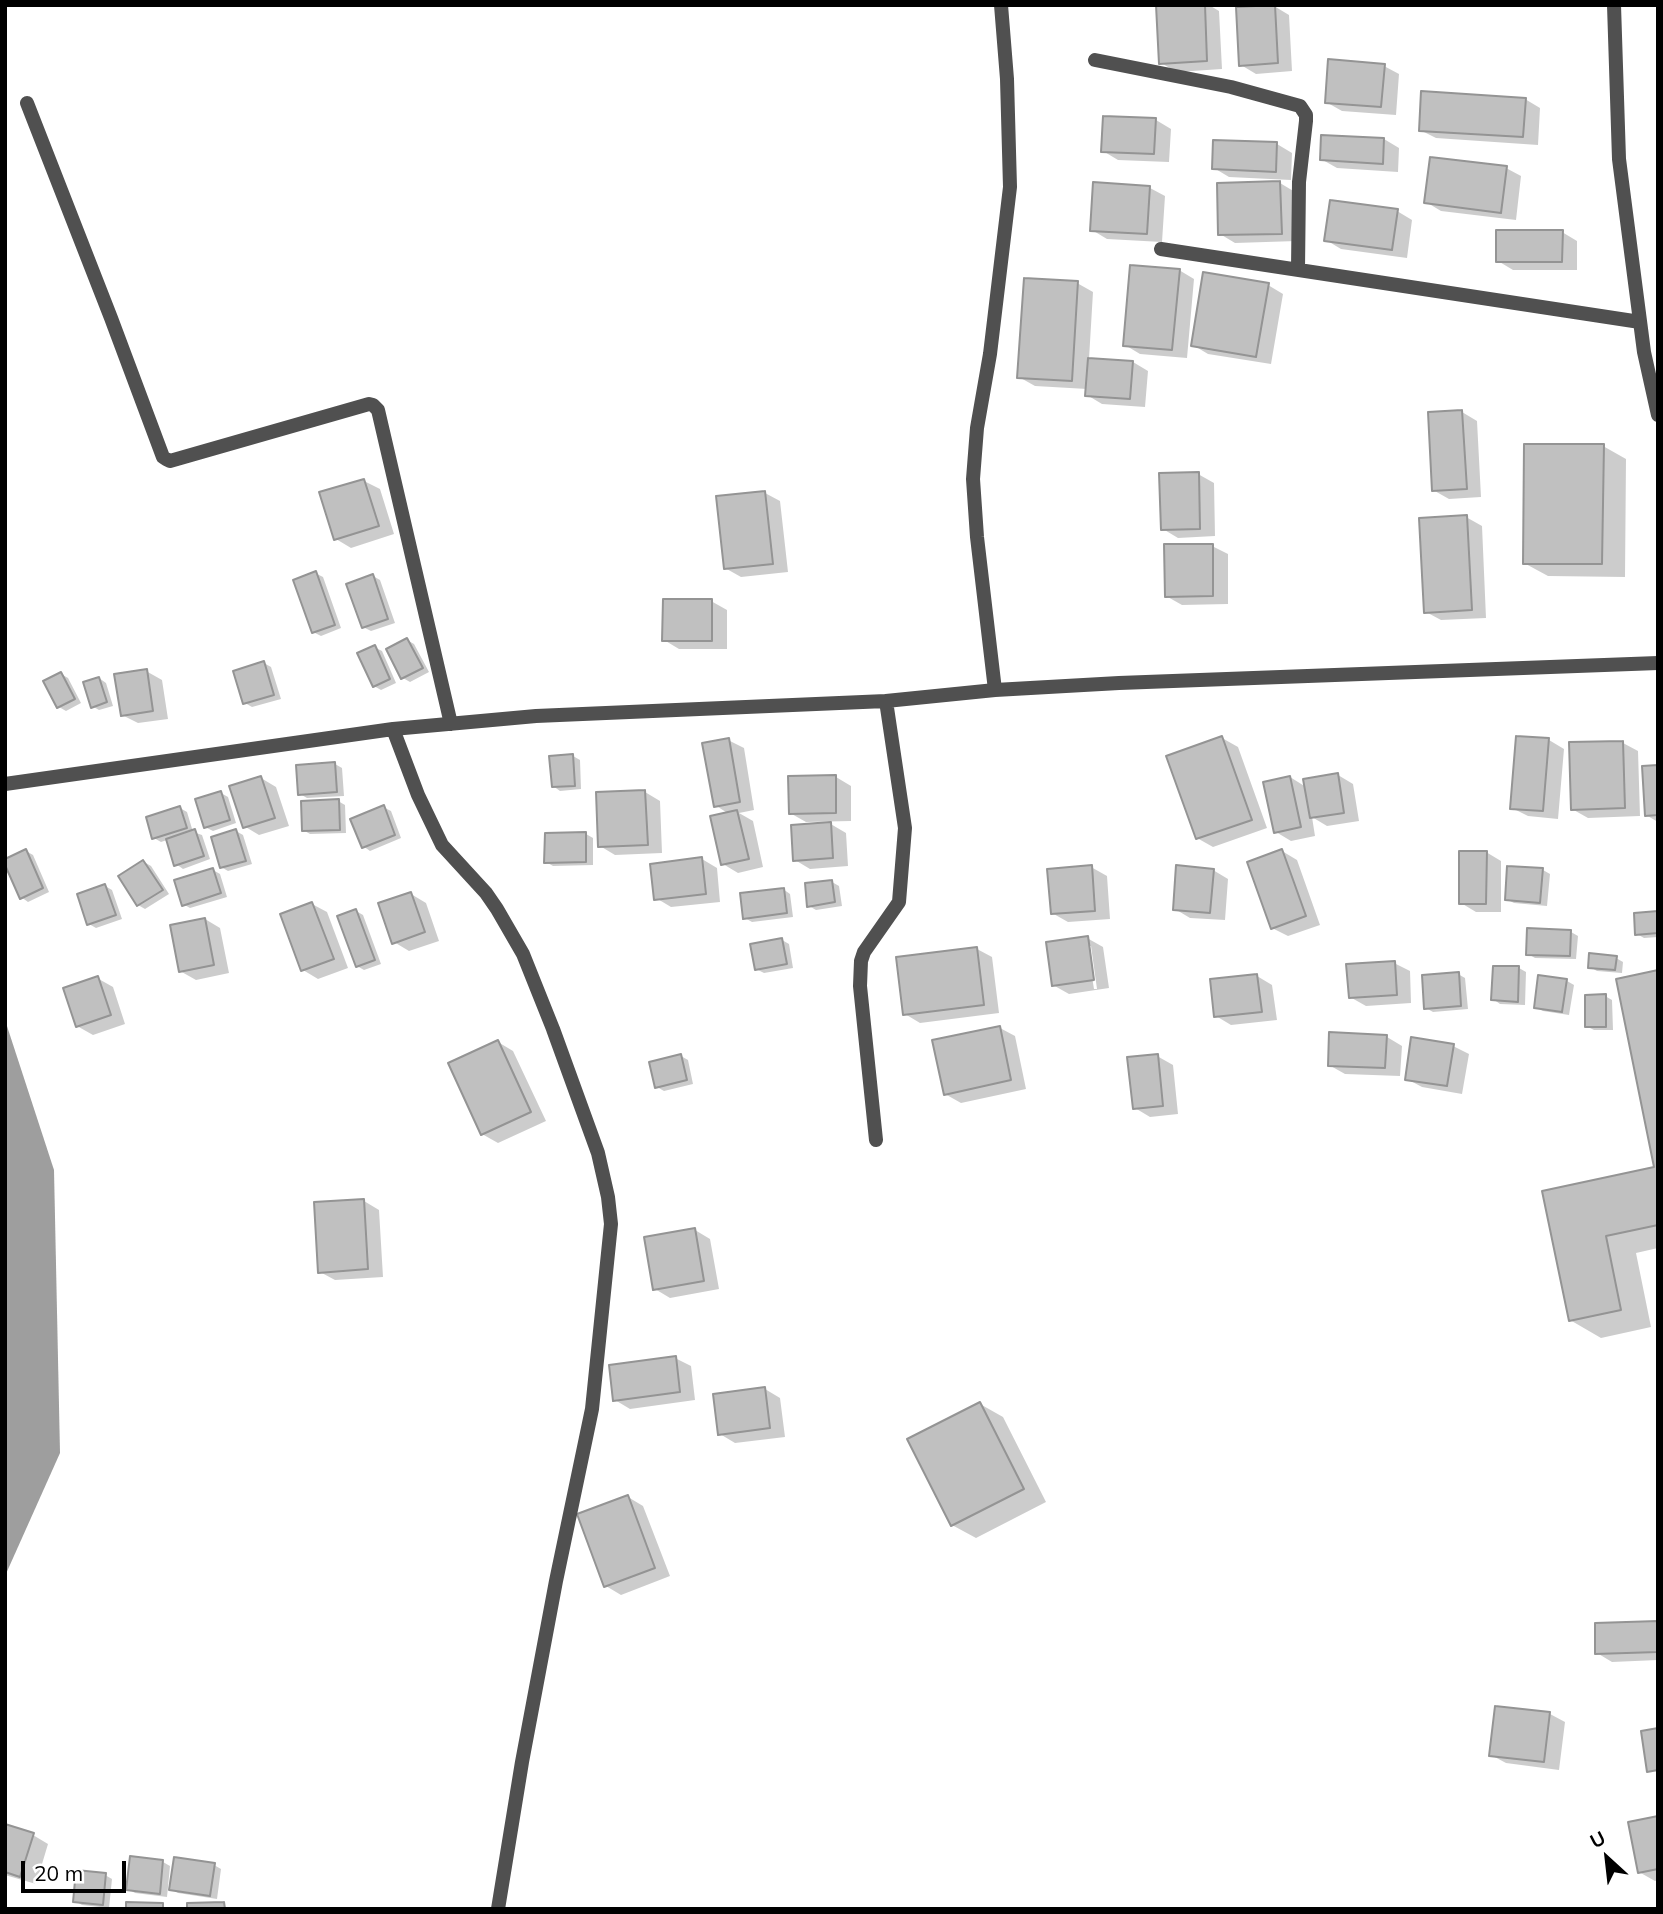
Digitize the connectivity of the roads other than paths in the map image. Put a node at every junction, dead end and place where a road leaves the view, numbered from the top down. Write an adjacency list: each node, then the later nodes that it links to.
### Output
1 (1001, 5): 10 (street)
2 (1614, 5): 7 (street)
3 (1095, 60): 6 (street)
4 (27, 103): 12 (street)
5 (1161, 249): 6 (street)
6 (1297, 268): 7 (street)
7 (1640, 322): 8 (street)
8 (1658, 415)
9 (1658, 663): 10 (street)
10 (995, 690): 11 (street)
11 (886, 701): 12 (street); 15 (street)
12 (451, 724): 13 (street)
13 (393, 729): 14 (street); 16 (street)
14 (5, 784)
15 (876, 1140)
16 (498, 1909)

